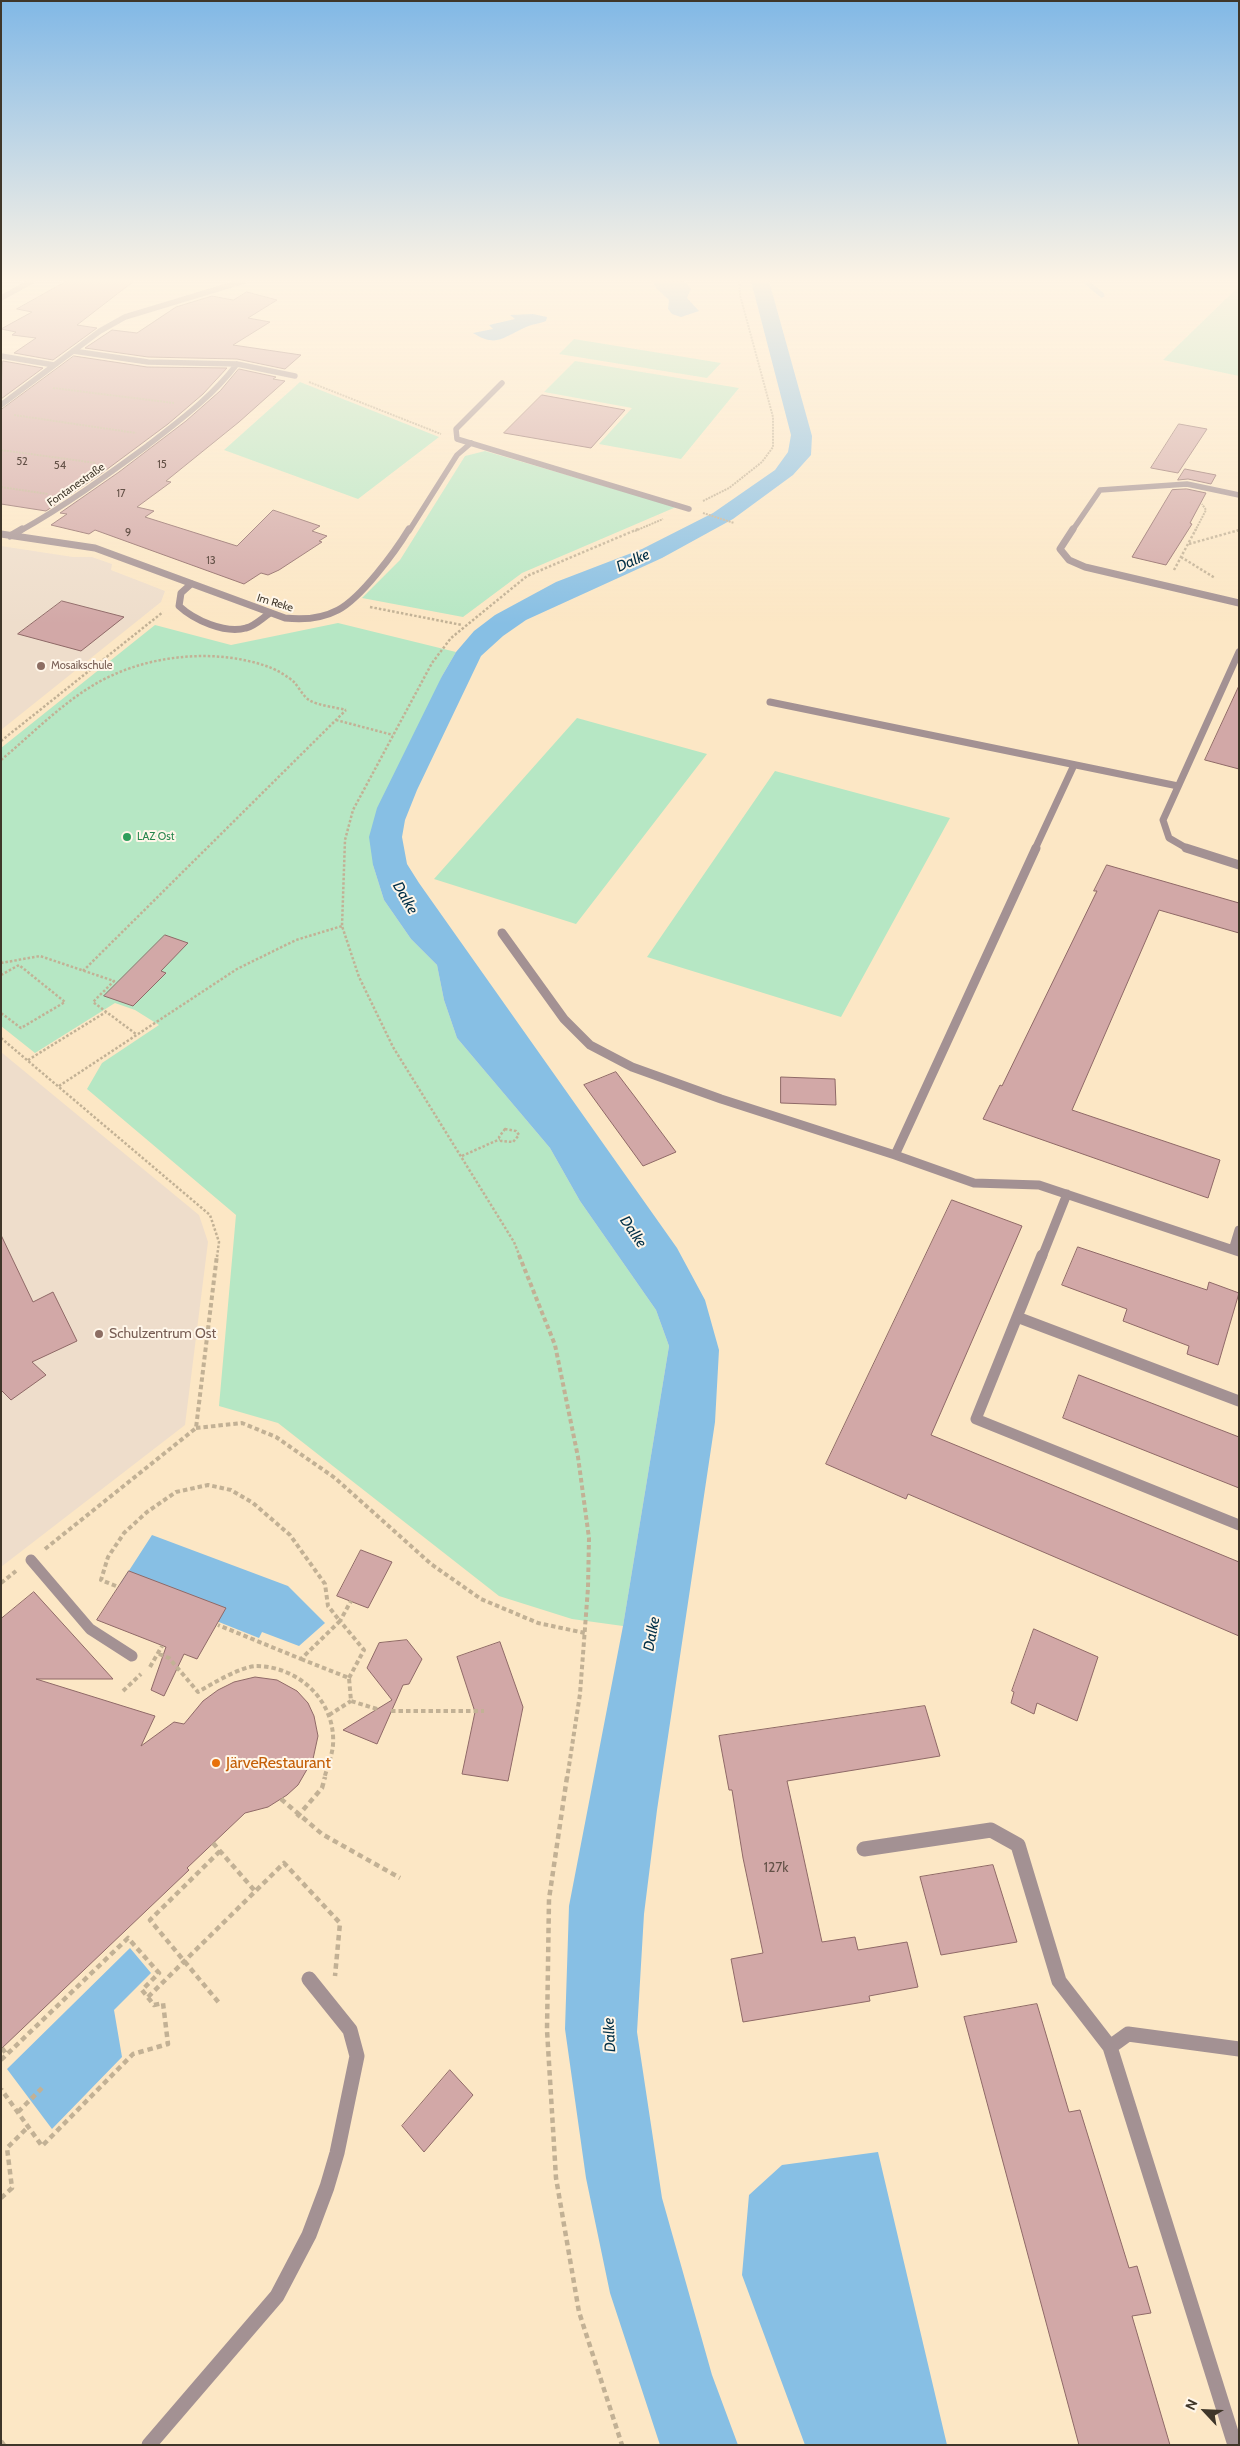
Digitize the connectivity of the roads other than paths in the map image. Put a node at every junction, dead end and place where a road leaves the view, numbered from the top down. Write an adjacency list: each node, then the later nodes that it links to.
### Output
1 (14, 395): 4 (street)
2 (209, 395): 9 (street, Fontanestraße)
3 (490, 395): 5 (street)
4 (1, 405)
5 (471, 443): 7 (street); 12 (street, Im Reke)
6 (1239, 495): 11 (street)
7 (689, 508)
8 (1, 534): 9 (street, Im Reke)
9 (10, 536): 10 (street, Im Reke)
10 (191, 584): 12 (street, Im Reke); 12 (street)
11 (1239, 603)
12 (270, 613)
13 (1239, 652): 16 (street)
14 (770, 702): 15 (street)
15 (1074, 765): 16 (street); 19 (street)
16 (1178, 786): 17 (street)
17 (1239, 865)
18 (502, 933): 19 (street)
19 (894, 1156): 20 (street)
20 (1067, 1194): 22 (street); 23 (street)
21 (1239, 1230): 22 (street)
22 (1236, 1251)
23 (1017, 1317): 24 (street); 25 (street)
24 (1239, 1401)
25 (1239, 1525)
26 (31, 1560): 27 (street)
27 (132, 1656)
28 (864, 1848): 30 (street)
29 (309, 1979): 32 (street)
30 (1110, 2047): 31 (street); 33 (street)
31 (1239, 2048)
32 (149, 2445)
33 (1235, 2445)

